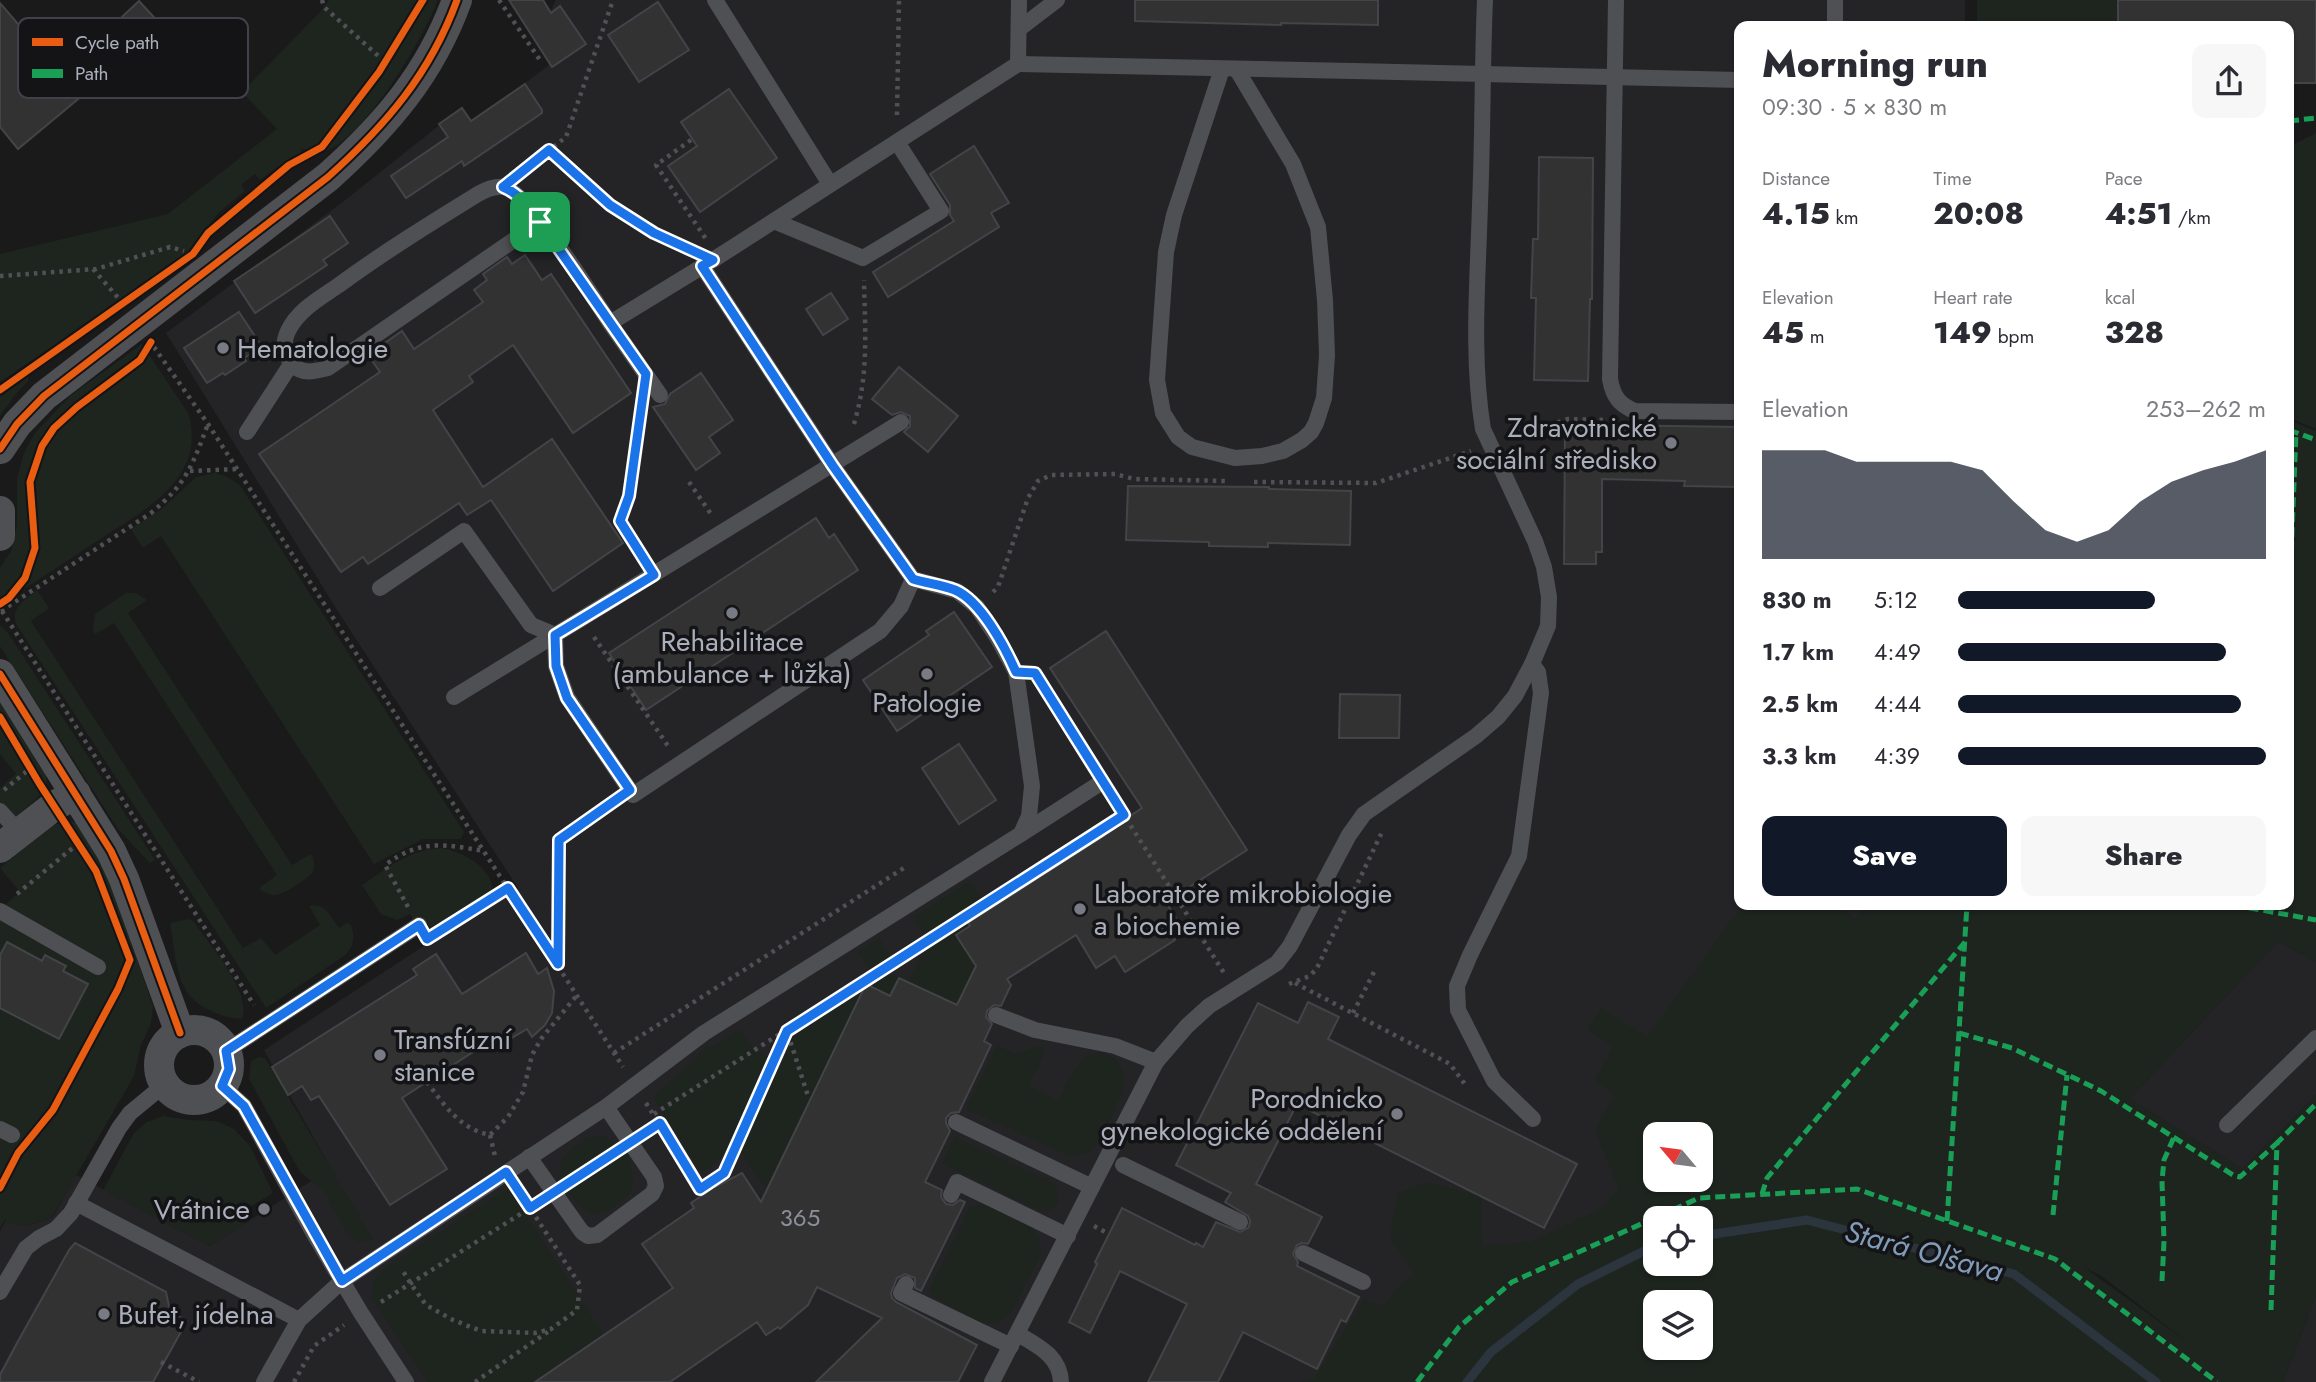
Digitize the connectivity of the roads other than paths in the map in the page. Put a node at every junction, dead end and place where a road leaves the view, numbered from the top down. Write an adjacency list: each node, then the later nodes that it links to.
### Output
1 (457, 0): 26 (street)
2 (715, 0): 16 (lane)
3 (1019, 0): 9 (lane)
4 (1057, 0): 9 (lane)
5 (1485, 0): 12 (lane)
6 (1616, 0): 13 (lane)
7 (1835, 0): 8 (lane)
8 (1835, 21)
9 (1019, 29): 10 (lane)
10 (1018, 64): 11 (lane); 15 (lane)
11 (1230, 70): 11 (lane); 12 (lane)
12 (1482, 72): 13 (lane); 33 (lane)
13 (1614, 76): 14 (lane); 23 (lane)
14 (1734, 80)
15 (897, 142): 16 (lane); 17 (lane)
16 (831, 184): 17 (lane)
17 (774, 221): 19 (lane)
18 (540, 222): 20 (lane); 21 (lane); 21 (lane)
19 (711, 261): 20 (lane); 27 (lane)
20 (610, 323): 22 (lane)
21 (291, 364): 25 (lane)
22 (660, 395)
23 (1734, 412)
24 (901, 422): 27 (lane)
25 (247, 432)
26 (0, 449)
27 (829, 460): 30 (lane); 32 (lane)
28 (0, 511): 29 (street)
29 (0, 536)
30 (913, 579): 32 (lane); 39 (lane)
31 (380, 588): 32 (lane)
32 (555, 635): 35 (lane)
33 (1532, 664): 47 (lane); 51 (lane)
34 (0, 674): 37 (street)
35 (454, 697)
36 (1102, 782): 39 (lane)
37 (65, 800): 38 (street); 44 (street)
38 (6, 830)
39 (1021, 834): 50 (lane)
40 (5, 905): 42 (lane)
41 (419, 925): 46 (lane)
42 (99, 967)
43 (996, 1015): 47 (lane)
44 (180, 1033): 46 (street); 48 (street)
45 (2316, 1038): 53 (lane)
46 (226, 1051): 49 (street)
47 (1156, 1062): 56 (lane)
48 (164, 1085): 49 (street); 58 (lane)
49 (222, 1086): 62 (lane)
50 (606, 1108): 54 (lane); 54 (lane)
51 (1533, 1119)
52 (956, 1122): 56 (lane)
53 (2227, 1125)
54 (529, 1157): 62 (lane)
55 (1123, 1164): 59 (lane)
56 (1092, 1187): 60 (lane)
57 (951, 1195): 60 (lane)
58 (76, 1203): 65 (lane); 66 (lane)
59 (1240, 1222)
60 (1068, 1236): 67 (lane)
61 (1303, 1253): 63 (lane)
62 (342, 1281): 66 (lane); 69 (lane)
63 (1363, 1282)
64 (906, 1284): 67 (lane)
65 (0, 1292)
66 (299, 1320): 68 (lane)
67 (1014, 1340): 70 (lane); 71 (lane)
68 (264, 1382)
69 (406, 1382)
70 (992, 1382)
71 (1061, 1382)

